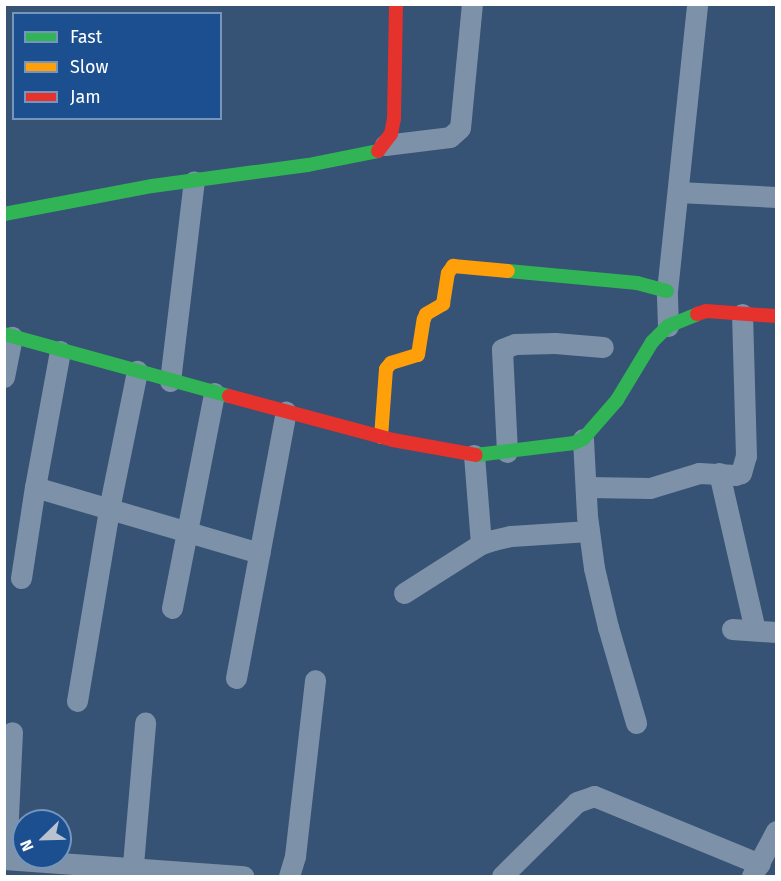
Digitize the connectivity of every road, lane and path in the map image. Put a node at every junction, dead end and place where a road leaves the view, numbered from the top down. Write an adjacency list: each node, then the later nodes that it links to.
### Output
1 (396, 4): 4 (street)
2 (472, 4): 4 (street)
3 (697, 4): 6 (street)
4 (385, 145): 5 (street)
5 (194, 181): 8 (street); 18 (street)
6 (678, 192): 7 (street); 9 (street)
7 (777, 197)
8 (4, 214)
9 (667, 291): 12 (street); 21 (street)
10 (742, 314): 11 (street); 12 (street); 25 (street)
11 (777, 316)
12 (668, 326): 22 (street)
13 (8, 336): 15 (street); 17 (street)
14 (603, 347): 23 (street)
15 (60, 351): 16 (street); 26 (street)
16 (137, 372): 18 (street); 28 (street)
17 (4, 377)
18 (170, 381): 19 (street)
19 (214, 393): 20 (street); 30 (street)
20 (286, 412): 21 (street); 32 (street)
21 (381, 437): 24 (street)
22 (583, 439): 23 (street); 27 (street)
23 (507, 452): 24 (street)
24 (474, 455): 31 (street)
25 (719, 474): 27 (street); 37 (street)
26 (35, 487): 28 (street); 33 (street)
27 (586, 487): 29 (street)
28 (109, 509): 30 (street); 41 (street)
29 (589, 531): 31 (street); 43 (street)
30 (188, 532): 32 (street); 35 (street)
31 (481, 544): 34 (street)
32 (259, 553): 39 (street)
33 (21, 578)
34 (404, 593)
35 (172, 608)
36 (732, 629): 37 (street)
37 (754, 630): 38 (street)
38 (777, 632)
39 (236, 678)
40 (315, 680): 50 (street)
41 (77, 701)
42 (145, 723): 48 (street)
43 (636, 723)
44 (12, 732): 46 (street)
45 (777, 831): 47 (street)
46 (5, 859): 48 (street)
47 (756, 870): 51 (street)
48 (132, 872): 49 (street)
49 (243, 876)
50 (289, 876)
51 (502, 876)

